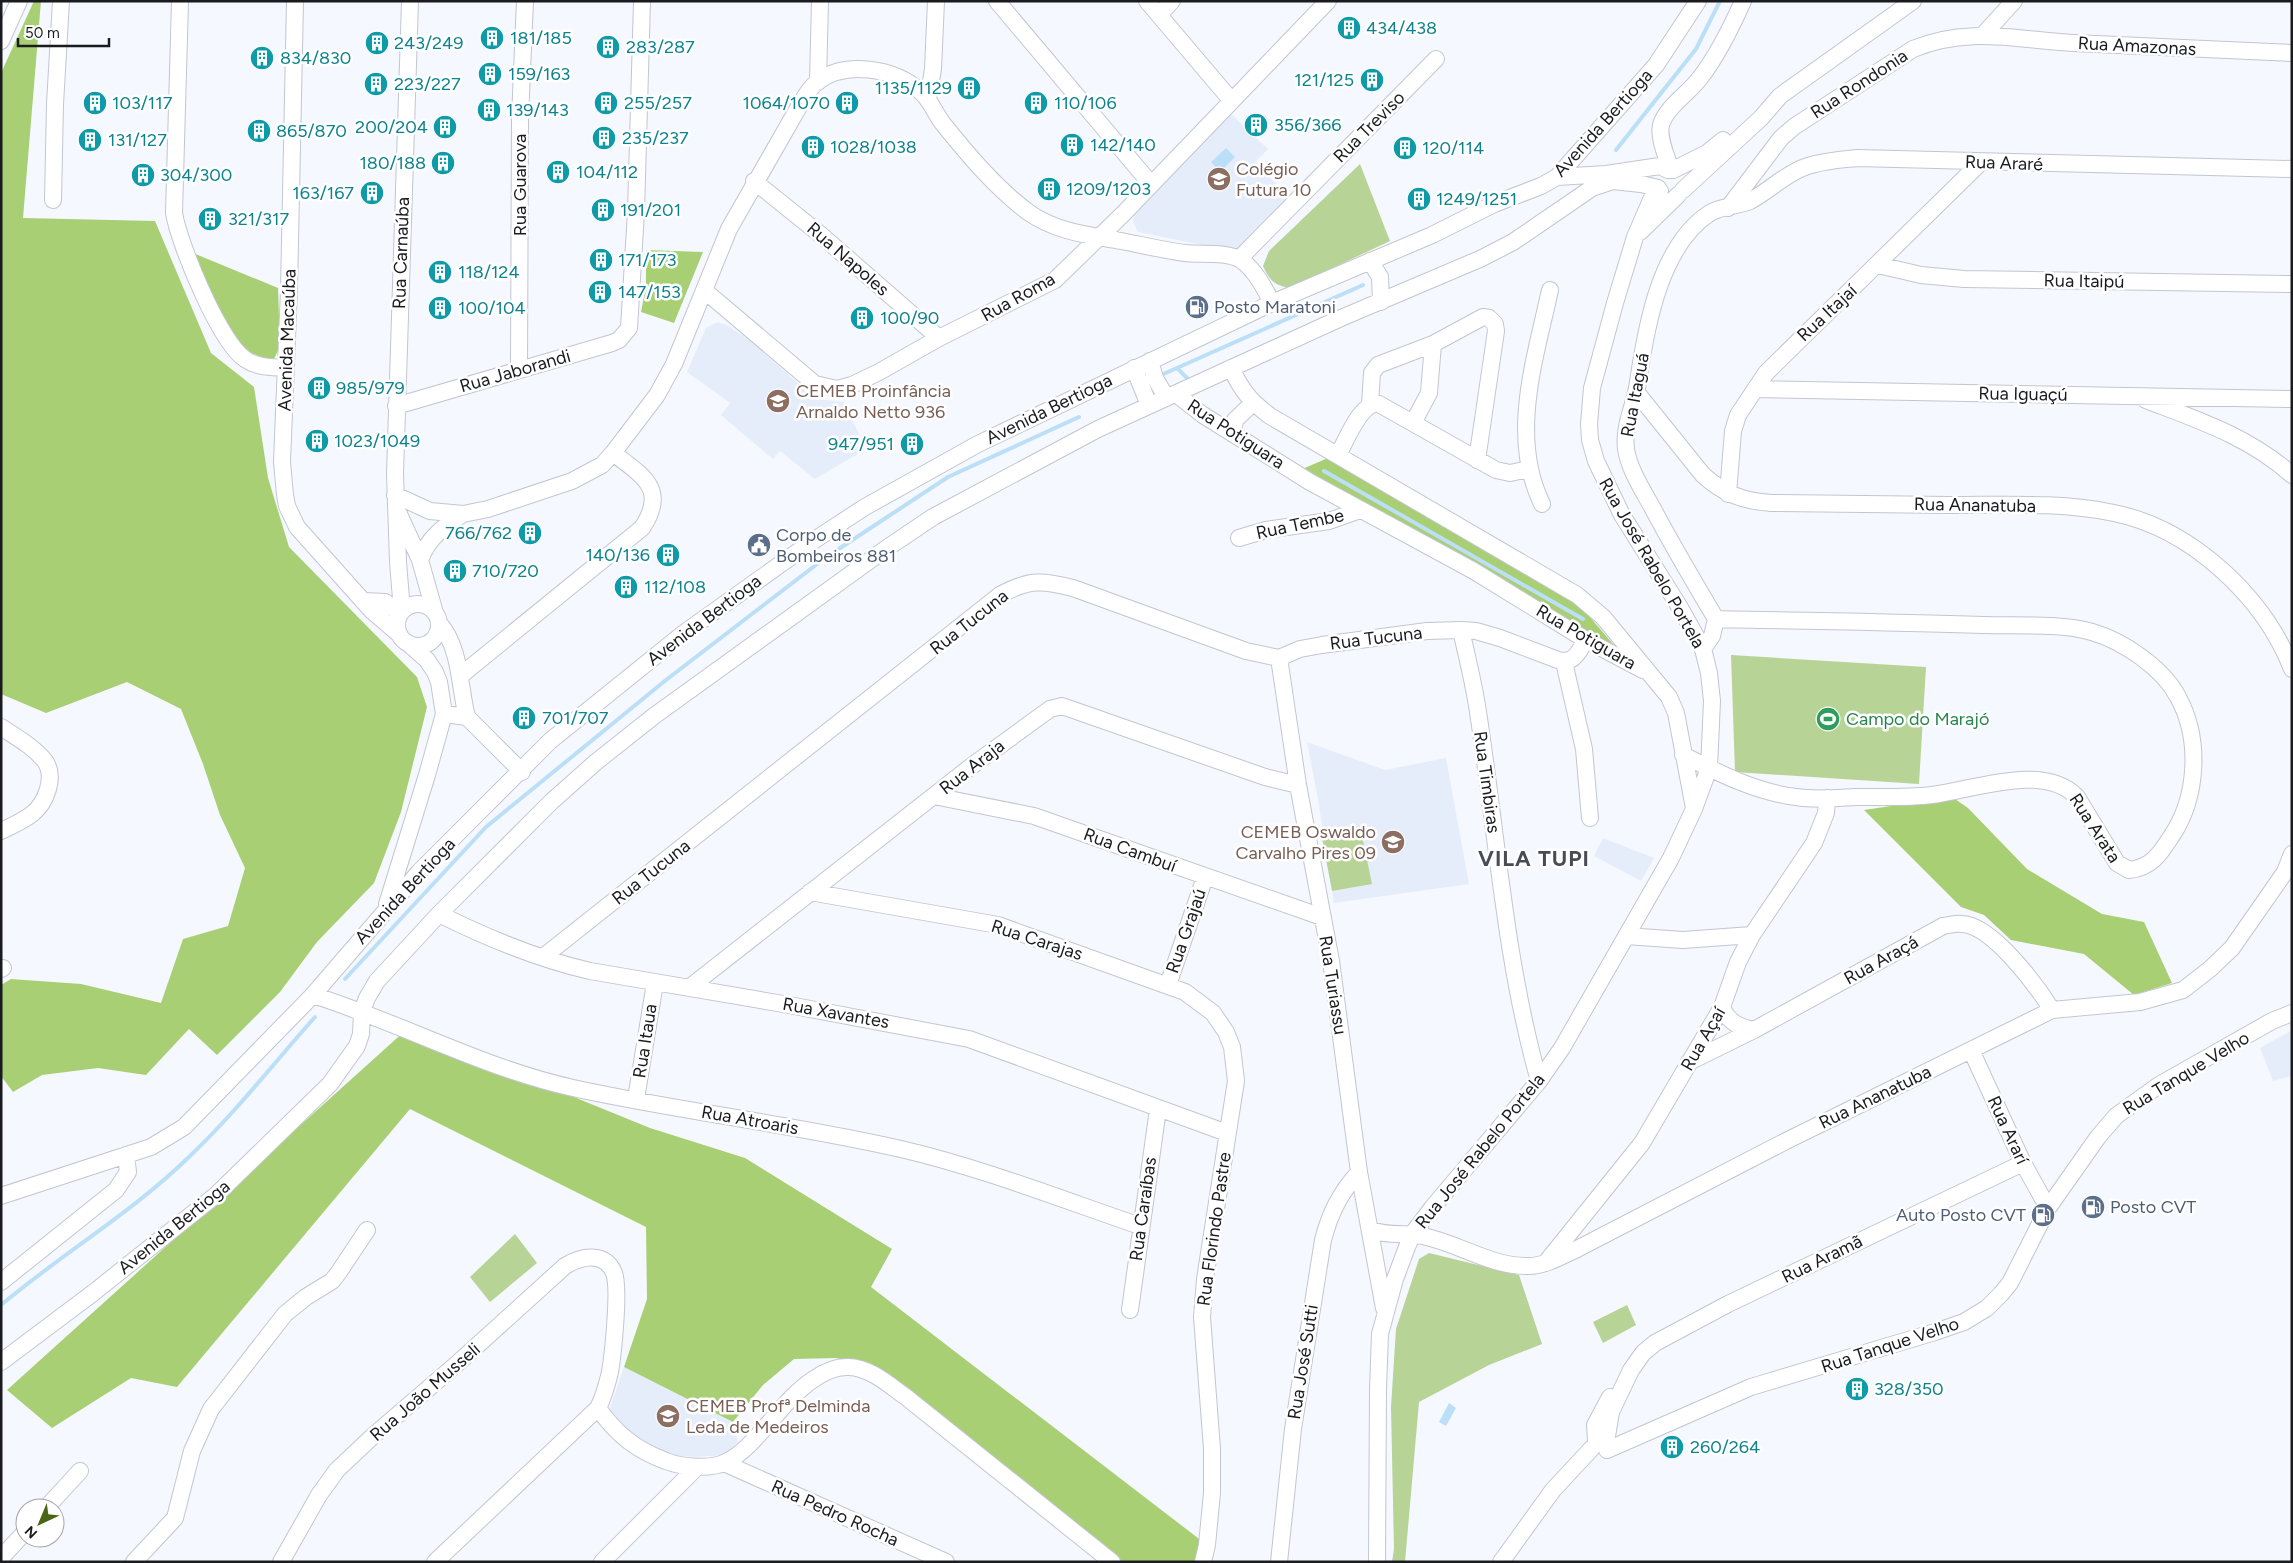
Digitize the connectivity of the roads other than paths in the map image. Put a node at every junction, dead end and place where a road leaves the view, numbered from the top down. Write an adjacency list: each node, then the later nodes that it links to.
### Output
1 (19, 1): 20 (street)
2 (62, 1): 35 (street)
3 (180, 1): 50 (street)
4 (295, 1): 50 (street, Avenida Macaúba)
5 (410, 1): 63 (street, Rua Carnaúba)
6 (525, 1): 53 (street, Rua Guarova)
7 (642, 1): 53 (street, Rua Jaborandi)
8 (820, 1): 23 (street)
9 (936, 1): 25 (street)
10 (997, 1): 32 (street)
11 (1147, 1): 18 (street)
12 (1172, 1): 18 (street)
13 (1328, 1): 26 (street, Rua Roma)
14 (1698, 1): 30 (street, Avenida Bertioga)
15 (1743, 1): 29 (street)
16 (1912, 1): 24 (street)
17 (2014, 1): 19 (street)
18 (1159, 15): 26 (street)
19 (1983, 35): 21 (street, Rua Amazonas); 36 (street, Rua Rondonia)
20 (1, 41)
21 (2292, 53)
22 (1436, 58): 39 (street, Rua Treviso)
23 (818, 82): 25 (street); 31 (street)
24 (1780, 96): 29 (street); 34 (street)
25 (928, 99): 37 (street)
26 (1231, 100): 32 (street, Rua Roma)
27 (1981, 162): 28 (street, Rua Araré); 36 (street, Rua Araré); 41 (street, Rua Itajaí)
28 (2292, 169)
29 (1671, 170): 30 (street); 33 (street); 34 (street)
30 (1558, 177): 40 (street, Avenida Bertioga)
31 (754, 181): 44 (street); 47 (street, Rua Napoles)
32 (1150, 184): 37 (street, Rua Roma)
33 (1659, 190): 34 (street); 38 (street, Rua José Rabelo Portela); 46 (street, Avenida Bertioga)
34 (1681, 192): 38 (street)
35 (53, 200)
36 (1728, 208): 55 (street, Rua Itaguá)
37 (1100, 237): 39 (street); 47 (street, Rua Roma)
38 (1635, 237): 86 (street, Rua José Rabelo Portela)
39 (1239, 259): 45 (street)
40 (1370, 261): 45 (street, Avenida Bertioga); 46 (street)
41 (1878, 265): 42 (street, Rua Itaipú); 54 (street, Rua Itajaí)
42 (2292, 284)
43 (1550, 290): 70 (street)
44 (705, 291): 47 (street, Rua Roma); 67 (street)
45 (1272, 302): 49 (street, Avenida Bertioga)
46 (1381, 302): 52 (street, Avenida Bertioga)
47 (939, 338)
48 (1433, 344): 61 (street); 64 (street); 69 (street)
49 (1150, 361): 51 (street, Avenida Bertioga); 56 (street)
50 (286, 368): 79 (street, Avenida Macaúba)
51 (1134, 368): 62 (street); 97 (street, Avenida Bertioga)
52 (1231, 368): 56 (street, Avenida Bertioga); 60 (street, Rua Potiguara)
53 (519, 369): 63 (street, Rua Jaborandi)
54 (1755, 389): 57 (street, Rua Iguaçú); 72 (street, Rua Itajaí)
55 (1637, 393): 72 (street, Rua Ananatuba); 82 (street, Rua Itaguá)
56 (1171, 396): 62 (street, Avenida Bertioga); 66 (street, Rua Potiguara)
57 (2137, 396): 58 (street, Rua Iguaçú); 65 (street)
58 (2222, 397): 59 (street, Rua Iguaçú); 65 (street)
59 (2292, 399)
60 (1253, 403): 66 (street); 68 (street, Rua Potiguara)
61 (1370, 404): 64 (street); 68 (street)
62 (1149, 405): 108 (street, Avenida Bertioga)
63 (396, 406): 73 (street, Rua Carnaúba)
64 (1413, 423): 69 (street)
65 (2221, 428): 71 (street)
66 (1233, 434): 75 (street, Rua Potiguara)
67 (613, 453): 76 (street); 91 (street)
68 (1338, 455): 90 (street, Rua Potiguara)
69 (1477, 460): 70 (street)
70 (1529, 470): 74 (street)
71 (2292, 475)
72 (1728, 494): 89 (street, Rua Ananatuba)
73 (395, 500): 76 (street); 78 (street); 80 (street, Rua Carnaúba)
74 (1542, 504)
75 (1360, 510): 77 (street, Rua Tembe); 85 (street, Rua Potiguara)
76 (463, 514): 78 (street)
77 (1239, 538)
78 (420, 560): 81 (street)
79 (364, 601): 80 (street); 84 (street, Avenida Macaúba)
80 (401, 612): 81 (street); 84 (street)
81 (437, 618): 84 (street); 91 (street)
82 (1716, 619): 86 (street); 100 (street, Rua Arata)
83 (1461, 630): 87 (street, Rua Tucuna); 88 (street, Rua Tucuna); 125 (street, Rua Timbiras)
84 (404, 639): 92 (street, Avenida Macaúba)
85 (1586, 640): 88 (street); 90 (street, Rua Potiguara)
86 (1703, 649): 96 (street, Rua José Rabelo Portela)
87 (1279, 658): 98 (street, Rua Turiassu); 112 (street, Rua Tucuna)
88 (1564, 662): 102 (street)
89 (2292, 669)
90 (1649, 673): 95 (street)
91 (460, 676): 93 (street)
92 (444, 714): 93 (street); 107 (street)
93 (467, 717): 97 (street)
94 (1, 728): 103 (street)
95 (1683, 755): 96 (street, Rua Arata); 101 (street)
96 (1709, 768): 100 (street, Rua Arata); 101 (street, Rua José Rabelo Portela)
97 (522, 772): 107 (street, Avenida Bertioga)
98 (1298, 786): 99 (street, Rua Araja); 109 (street, Rua Turiassu)
99 (934, 796): 105 (street, Rua Cambuí); 106 (street, Rua Araja)
100 (1827, 798): 110 (street, Rua Açaí)
101 (1694, 809): 111 (street, Rua José Rabelo Portela)
102 (1590, 818)
103 (1, 831)
104 (2292, 854): 118 (street, Rua Ananatuba)
105 (1205, 877): 109 (street, Rua Cambuí); 114 (street, Rua Grajaú)
106 (810, 892): 114 (street, Rua Carajas); 115 (street, Rua Araja)
107 (386, 909): 116 (street, Avenida Bertioga)
108 (439, 914): 112 (street, Rua Xavantes); 119 (street, Avenida Bertioga)
109 (1322, 917): 131 (street, Rua Turiassu)
110 (1752, 935): 111 (street); 117 (street, Rua Açaí)
111 (1626, 936): 125 (street, Rua José Rabelo Portela)
112 (543, 957): 113 (street, Rua Xavantes)
113 (655, 983): 115 (street, Rua Xavantes); 126 (street, Rua Itaua)
114 (1168, 984): 122 (street, Rua Carajas)
115 (690, 987): 127 (street, Rua Xavantes)
116 (313, 995): 119 (street, Rua Atroaris); 129 (street, Avenida Bertioga)
117 (1722, 1007): 121 (street); 124 (street, Rua Açaí)
118 (2052, 1010): 121 (street, Rua Araçá); 123 (street, Rua Ananatuba)
119 (362, 1011): 126 (street, Rua Atroaris); 142 (street, Avenida Bertioga)
120 (2292, 1013): 133 (street, Rua Tanque Velho)
121 (1754, 1030): 124 (street, Rua Araçá)
122 (1232, 1047): 128 (street, Rua Florindo Pastre)
123 (1971, 1050): 130 (street, Rua Ararí); 138 (street, Rua Ananatuba)
124 (1689, 1062): 138 (street, Rua Açaí)
125 (1539, 1081): 137 (street, Rua José Rabelo Portela)
126 (636, 1099): 134 (street, Rua Atroaris)
127 (1158, 1109): 128 (street, Rua Xavantes); 134 (street, Rua Caraíbas)
128 (1227, 1133): 157 (street, Rua Florindo Pastre)
129 (126, 1155): 132 (street, Avenida Bertioga); 139 (street)
130 (2023, 1163): 133 (street, Rua Ararí); 144 (street, Rua Aramã)
131 (1359, 1172): 136 (street, Rua Turiassu); 158 (street, Rua José Sutti)
132 (1, 1196)
133 (2048, 1208): 144 (street, Rua Tanque Velho)
134 (1140, 1226): 140 (street, Rua Caraíbas)
135 (367, 1230): 151 (street)
136 (1371, 1230): 137 (street, Rua Ananatuba); 141 (street, Rua Turiassu)
137 (1413, 1233): 138 (street, Rua Ananatuba); 141 (street, Rua José Rabelo Portela)
138 (1546, 1262)
139 (1, 1282)
140 (1130, 1310)
141 (1385, 1312): 159 (street, Rua José Rabelo Portela)
142 (1, 1362)
143 (598, 1408): 146 (street); 152 (street, Rua João Musseli); 153 (street)
144 (1600, 1447): 160 (street, Rua Tanque Velho); 161 (street, Rua Tanque Velho)
145 (724, 1463): 146 (street); 155 (street, Rua Pedro Rocha); 156 (street)
146 (697, 1467): 154 (street)
147 (80, 1471): 148 (street)
148 (55, 1498)
149 (15, 1543): 150 (street)
150 (1, 1558)
151 (134, 1562)
152 (281, 1562)
153 (435, 1562)
154 (602, 1562)
155 (946, 1562)
156 (1112, 1562)
157 (1203, 1562)
158 (1279, 1562)
159 (1377, 1562)
160 (1501, 1562)
161 (1512, 1562)

